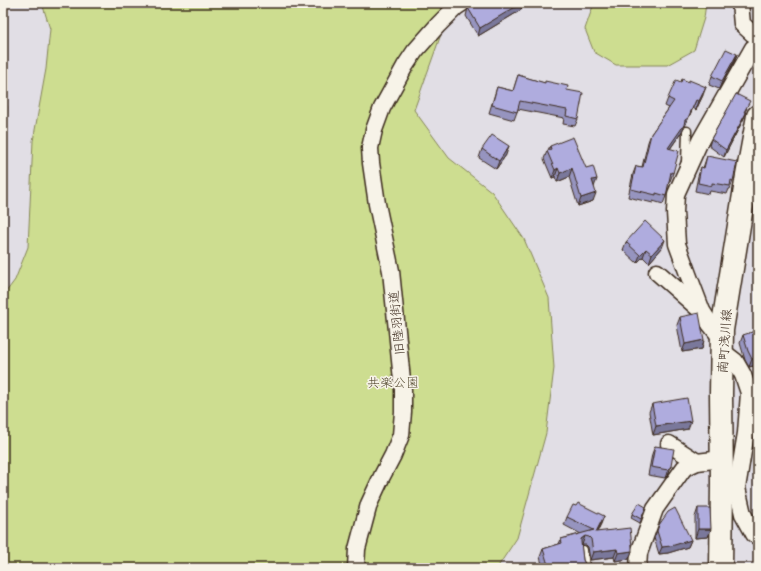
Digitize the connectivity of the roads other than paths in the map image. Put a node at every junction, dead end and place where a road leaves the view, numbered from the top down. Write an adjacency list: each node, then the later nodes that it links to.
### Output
1 (462, 3): 16 (street, 旧陸羽街道)
2 (740, 3): 3 (street)
3 (758, 34)
4 (758, 45): 7 (street)
5 (758, 116): 10 (street, 南町浅川線)
6 (687, 131): 7 (lane)
7 (685, 174): 9 (street)
8 (657, 272): 9 (street)
9 (702, 311): 10 (street)
10 (722, 345): 12 (street, 南町浅川線); 14 (street)
11 (669, 444): 13 (street)
12 (722, 459): 13 (street); 19 (street, 南町浅川線)
13 (697, 462): 18 (street)
14 (758, 537)
15 (583, 550): 17 (lane)
16 (356, 568)
17 (585, 568)
18 (638, 568)
19 (721, 568)

